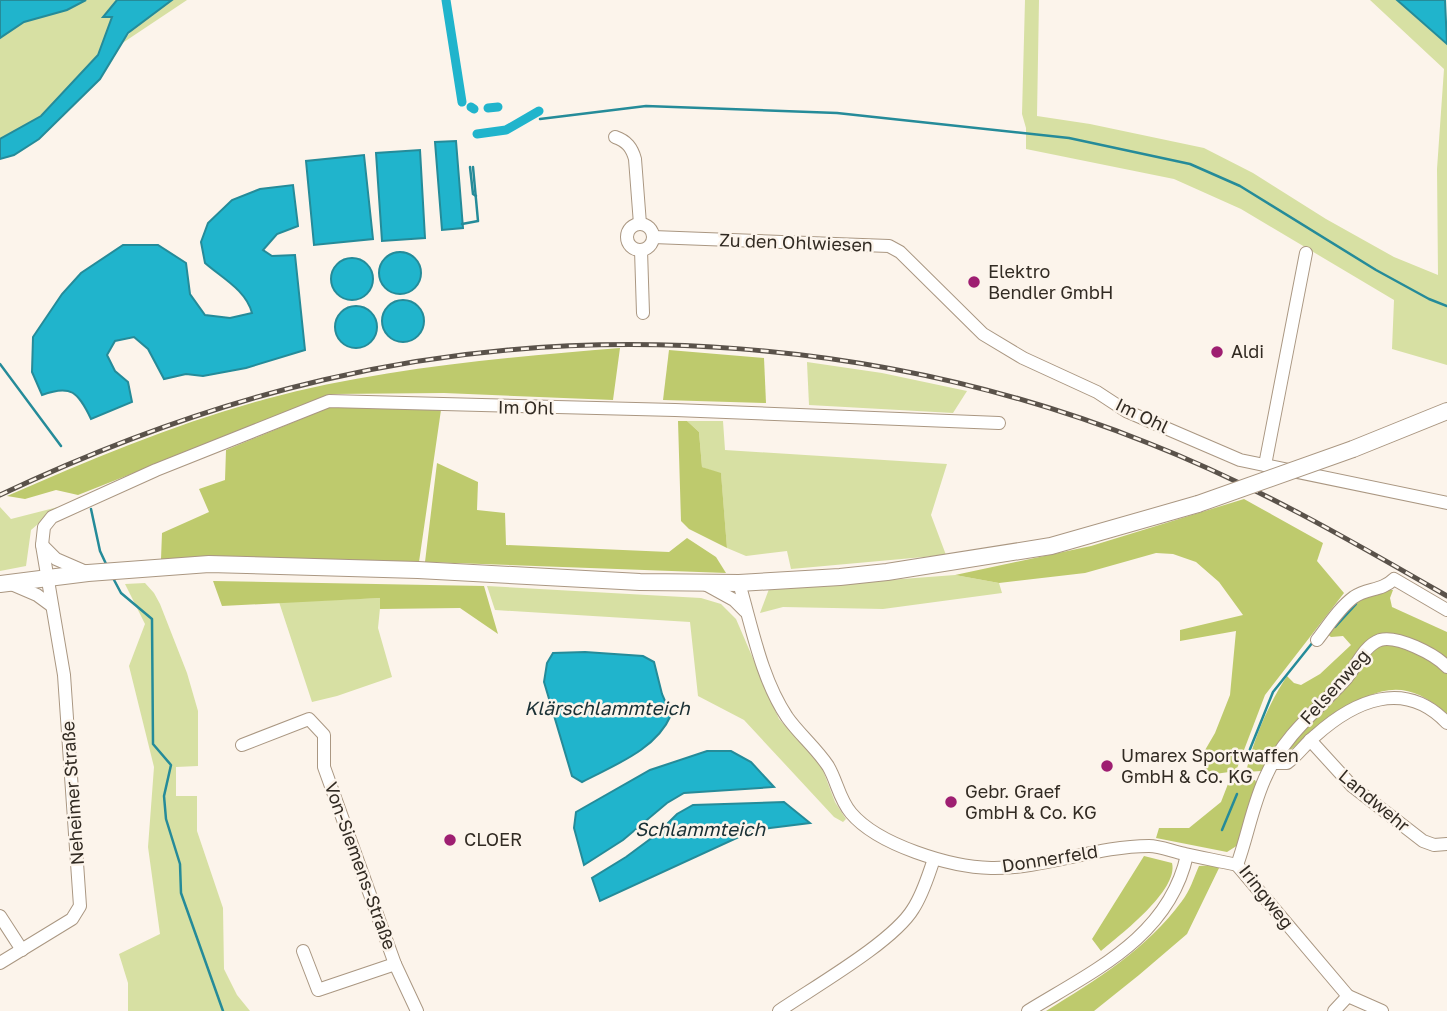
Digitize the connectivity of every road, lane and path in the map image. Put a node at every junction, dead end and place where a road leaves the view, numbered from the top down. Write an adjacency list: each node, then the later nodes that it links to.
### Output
1 (615, 137): 2 (street)
2 (640, 224): 3 (street); 4 (street)
3 (653, 237): 4 (street); 7 (street, Zu den Ohlwiesen)
4 (641, 250): 6 (street)
5 (1306, 253): 10 (street)
6 (643, 313)
7 (1023, 358): 10 (street, Im Ohl)
8 (1447, 411): 16 (main road, bridge)
9 (999, 423): 12 (street, Im Ohl)
10 (1265, 466): 11 (street, Im Ohl)
11 (1447, 503)
12 (42, 545): 13 (street); 14 (street, Neheimer Straße)
13 (88, 573): 14 (main road); 15 (main road)
14 (46, 578): 17 (main road); 18 (street, Neheimer Straße)
15 (701, 582): 16 (main road); 20 (street)
16 (738, 583): 20 (street, Donnerfeld)
17 (4, 584): 18 (street)
18 (52, 606): 32 (street, Neheimer Straße)
19 (1447, 610): 21 (street)
20 (747, 613): 29 (street, Donnerfeld)
21 (1317, 640)
22 (1447, 667): 26 (street, Felsenweg)
23 (1447, 723): 24 (street)
24 (1310, 740): 26 (street); 27 (street, Landwehr)
25 (242, 745): 35 (street, Von-Siemens-Straße)
26 (1273, 762): 30 (street, Iringweg)
27 (1447, 844)
28 (1187, 855): 29 (street, Donnerfeld); 30 (street, Donnerfeld); 39 (street)
29 (934, 859): 38 (street)
30 (1237, 865): 36 (street, Iringweg)
31 (0, 916): 32 (street)
32 (22, 950): 34 (street, Neheimer Straße)
33 (303, 951): 35 (street, Von-Siemens-Straße)
34 (0, 963)
35 (396, 964): 37 (street, Von-Siemens-Straße)
36 (1348, 996): 40 (street); 41 (street)
37 (417, 1011)
38 (779, 1011)
39 (1028, 1011)
40 (1334, 1011)
41 (1382, 1011)

